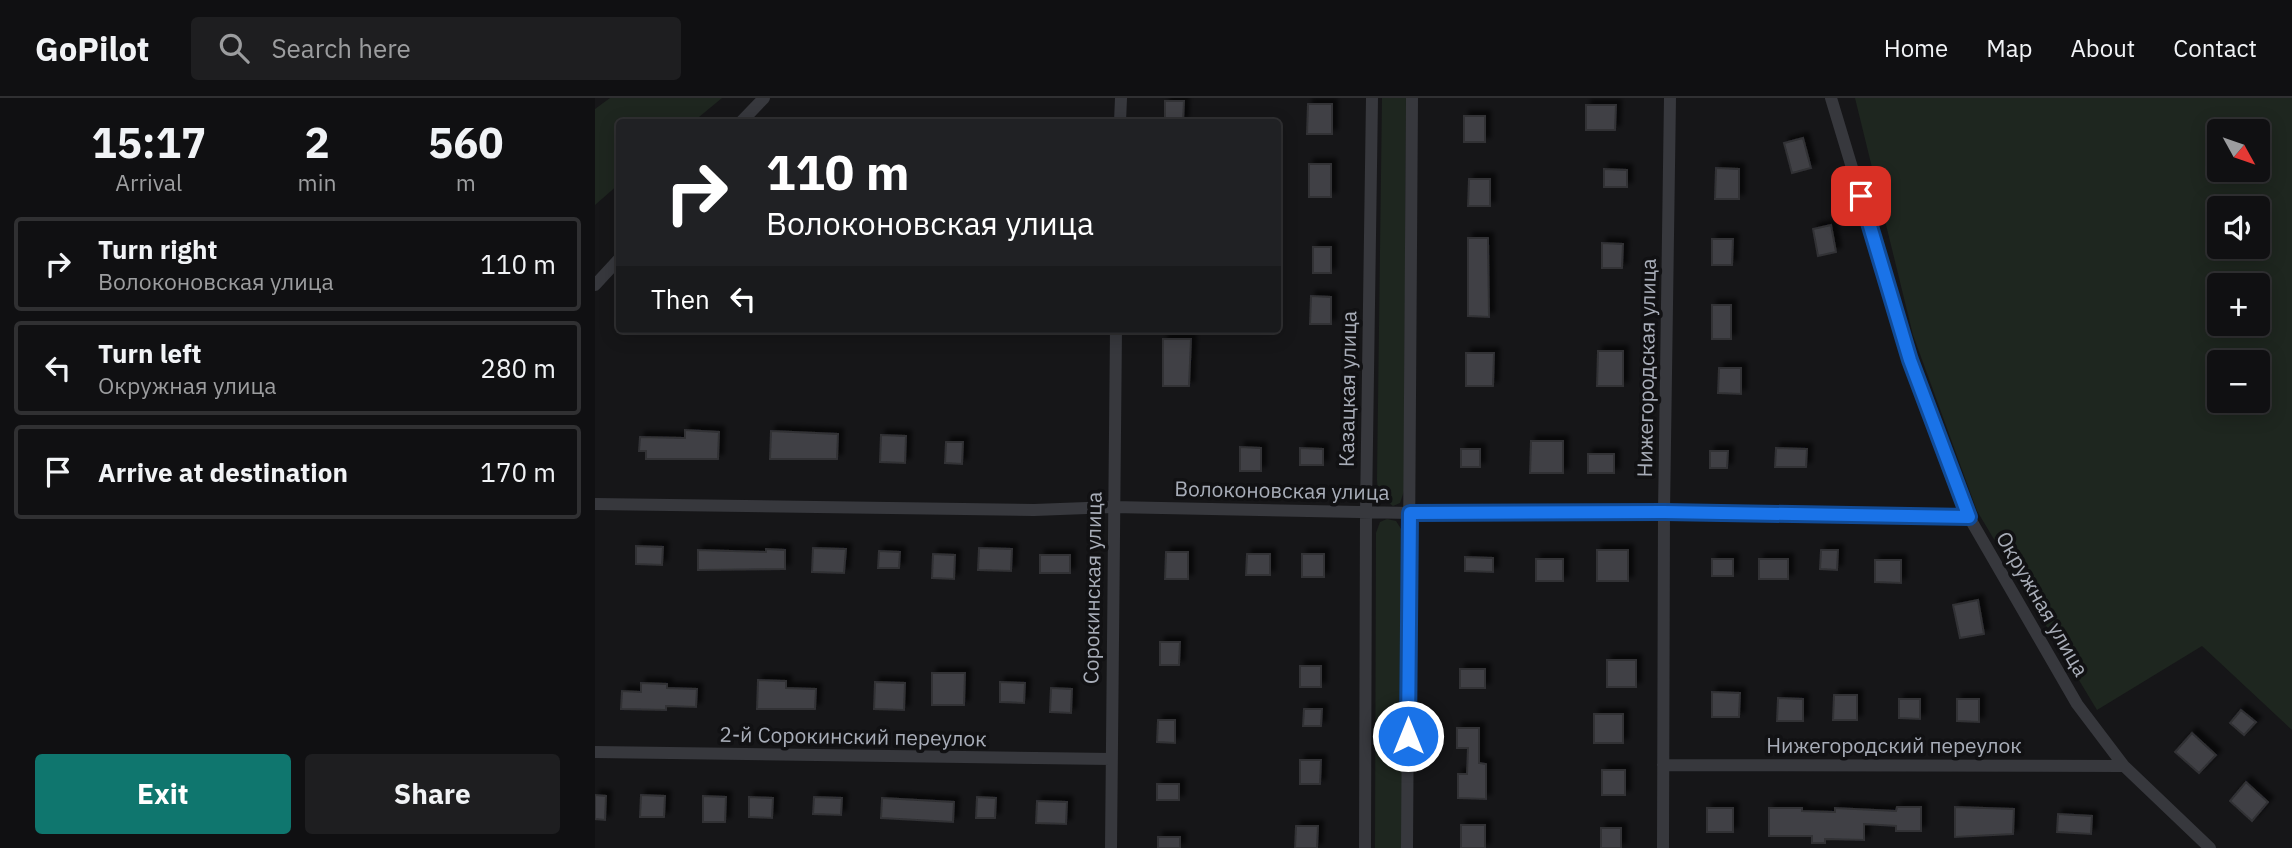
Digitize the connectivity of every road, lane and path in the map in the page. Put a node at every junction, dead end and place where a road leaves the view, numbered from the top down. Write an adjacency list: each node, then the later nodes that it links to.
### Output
1 (764, 98): 7 (street)
2 (1121, 98): 8 (street)
3 (1373, 98): 14 (street, Казацкая улица)
4 (1412, 98): 16 (street)
5 (1670, 98): 15 (street, Нижегородская улица)
6 (1831, 98): 17 (street, Окружная улица)
7 (744, 119)
8 (1120, 119)
9 (616, 262): 10 (street)
10 (595, 285)
11 (1116, 333): 13 (street, Сорокинская улица)
12 (595, 505): 13 (street, Волоконовская улица)
13 (1113, 507): 14 (street, Волоконовская улица); 19 (street, Сорокинская улица)
14 (1366, 511): 16 (street, Волоконовская улица); 23 (street, Казацкая улица)
15 (1664, 512): 16 (street, Волоконовская улица); 17 (street, Волоконовская улица); 20 (street, Нижегородская улица)
16 (1410, 513): 24 (street)
17 (1969, 517): 21 (street, Окружная улица)
18 (595, 752): 19 (street, 2-й Сорокинский переулок)
19 (1111, 759): 22 (street, Сорокинская улица)
20 (1664, 765): 21 (street, Нижегородский переулок); 25 (street, Нижегородская улица)
21 (2124, 766): 26 (street, Окружная улица)
22 (1111, 848)
23 (1365, 848)
24 (1407, 848)
25 (1663, 848)
26 (2210, 848)

